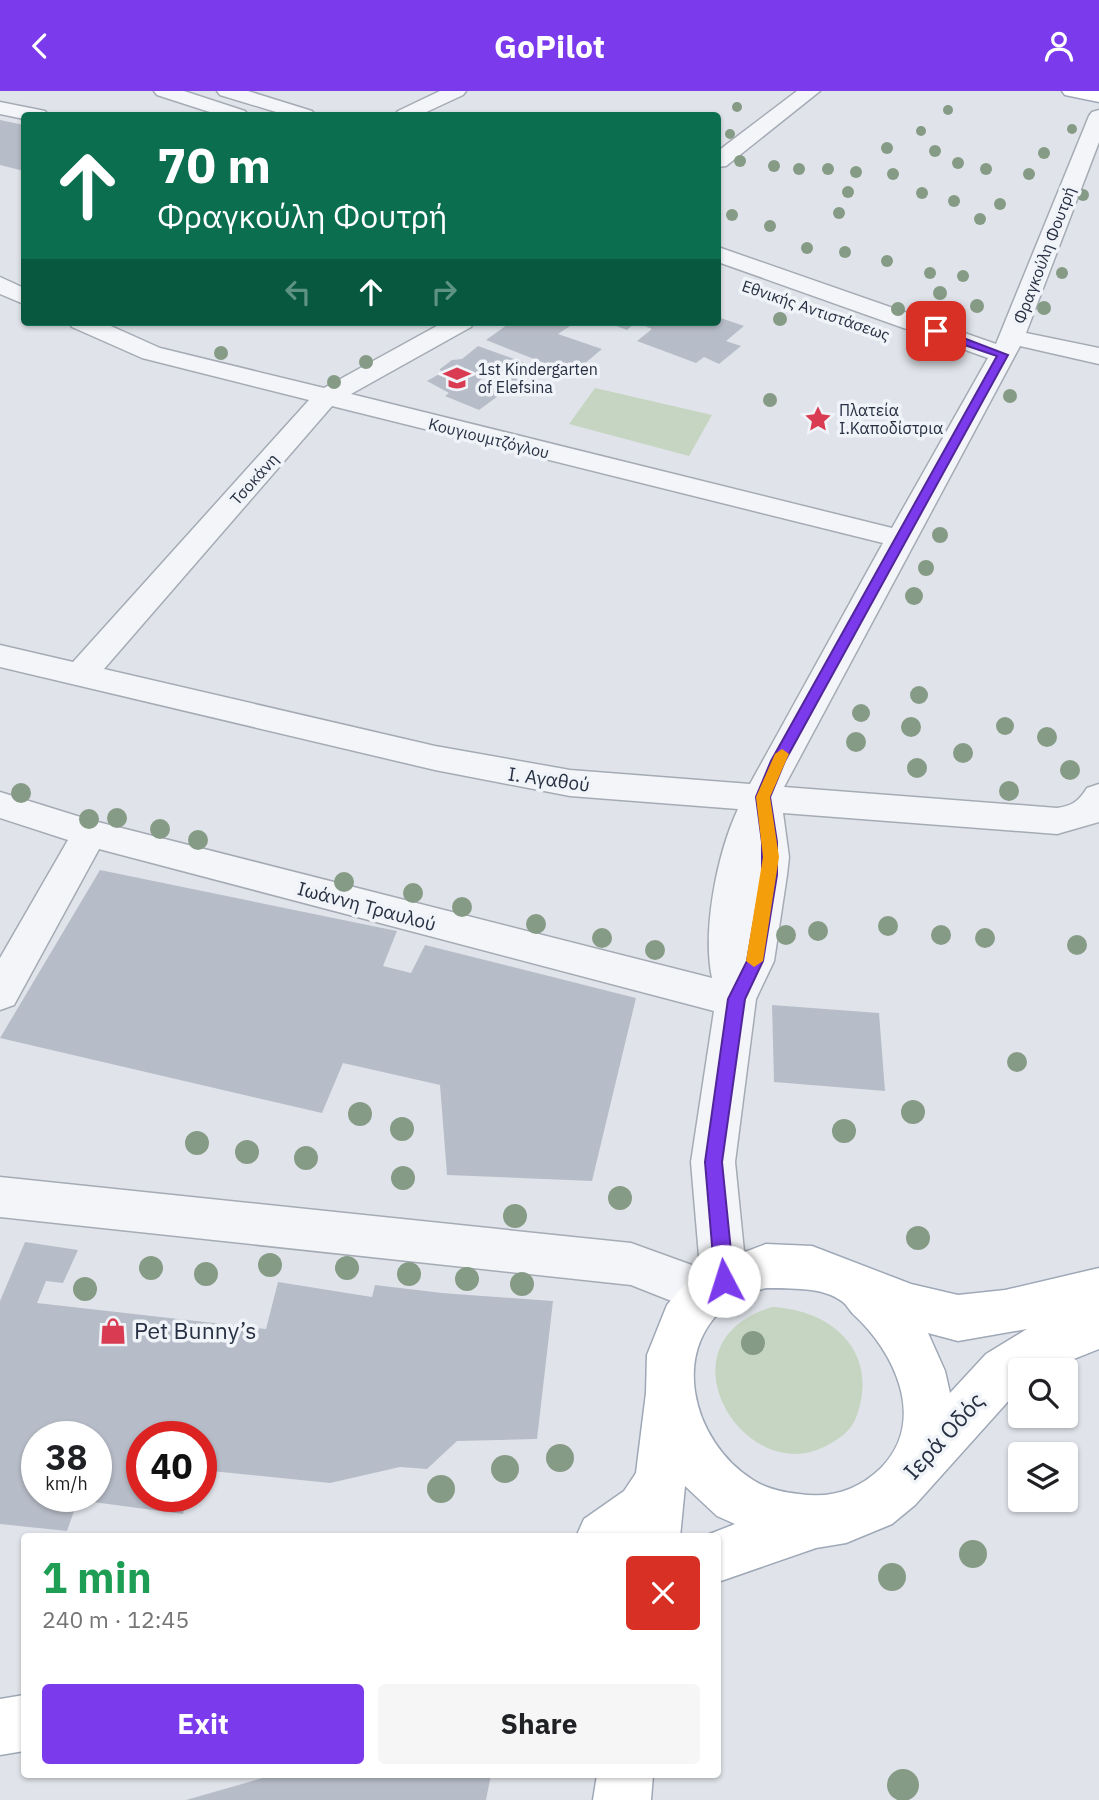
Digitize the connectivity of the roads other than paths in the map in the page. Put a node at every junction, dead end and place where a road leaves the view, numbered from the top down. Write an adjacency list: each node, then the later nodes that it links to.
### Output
1 (164, 91): 9 (street)
2 (227, 91): 10 (street)
3 (456, 91): 11 (street)
4 (810, 91): 13 (street)
5 (1072, 91): 6 (main road)
6 (1099, 96)
7 (0, 108): 8 (street)
8 (21, 112)
9 (229, 112)
10 (295, 112)
11 (411, 112)
12 (1099, 117): 22 (street, Φραγκούλη Φουτρή)
13 (721, 159)
14 (721, 255): 22 (street, Εθνικής Αντιστάσεως)
15 (721, 276): 22 (street, Εθνικής Αντιστάσεως)
16 (0, 284): 17 (street)
17 (21, 296)
18 (21, 300): 19 (street)
19 (0, 312)
20 (90, 326): 24 (street, Κουγιουμτζόγλου)
21 (455, 326): 24 (street, Τσοκάνη)
22 (1003, 355): 23 (street); 25 (street, Φραγκούλη Φουτρή)
23 (1099, 356)
24 (325, 398): 25 (street, Κουγιουμτζόγλου); 27 (street, Τσοκάνη)
25 (902, 538): 28 (street, Φραγκούλη Φουτρή)
26 (0, 656): 27 (street, Ι. Αγαθού)
27 (79, 676): 28 (street, Ι. Αγαθού)
28 (763, 797): 29 (street, Ι. Αγαθού); 33 (street); 33 (street, Φραγκούλη Φουτρή)
29 (1099, 797)
30 (0, 805): 31 (street, Ιωάννη Τραυλού)
31 (90, 833): 32 (street); 33 (street, Ιωάννη Τραυλού)
32 (0, 994)
33 (737, 999): 36 (street)
34 (0, 1198): 36 (street)
35 (853, 1285): 36 (main road, Ιερά Οδός); 37 (main road, Ιερά Οδός); 41 (main road, Ιερά Οδός)
36 (716, 1287): 39 (main road, Ιερά Οδός)
37 (1099, 1290)
38 (1099, 1326): 41 (main road, Ιερά Οδός)
39 (670, 1393): 40 (main road, Ιερά Οδός); 42 (main road, Ιερά Οδός)
40 (659, 1483): 43 (main road, Ιερά Οδός); 44 (main road)
41 (897, 1487): 42 (main road, Ιερά Οδός)
42 (816, 1522): 45 (main road, Ιερά Οδός)
43 (608, 1533)
44 (654, 1533)
45 (721, 1555)
46 (21, 1724): 47 (main road)
47 (0, 1727)
48 (625, 1778): 49 (main road)
49 (622, 1800)

